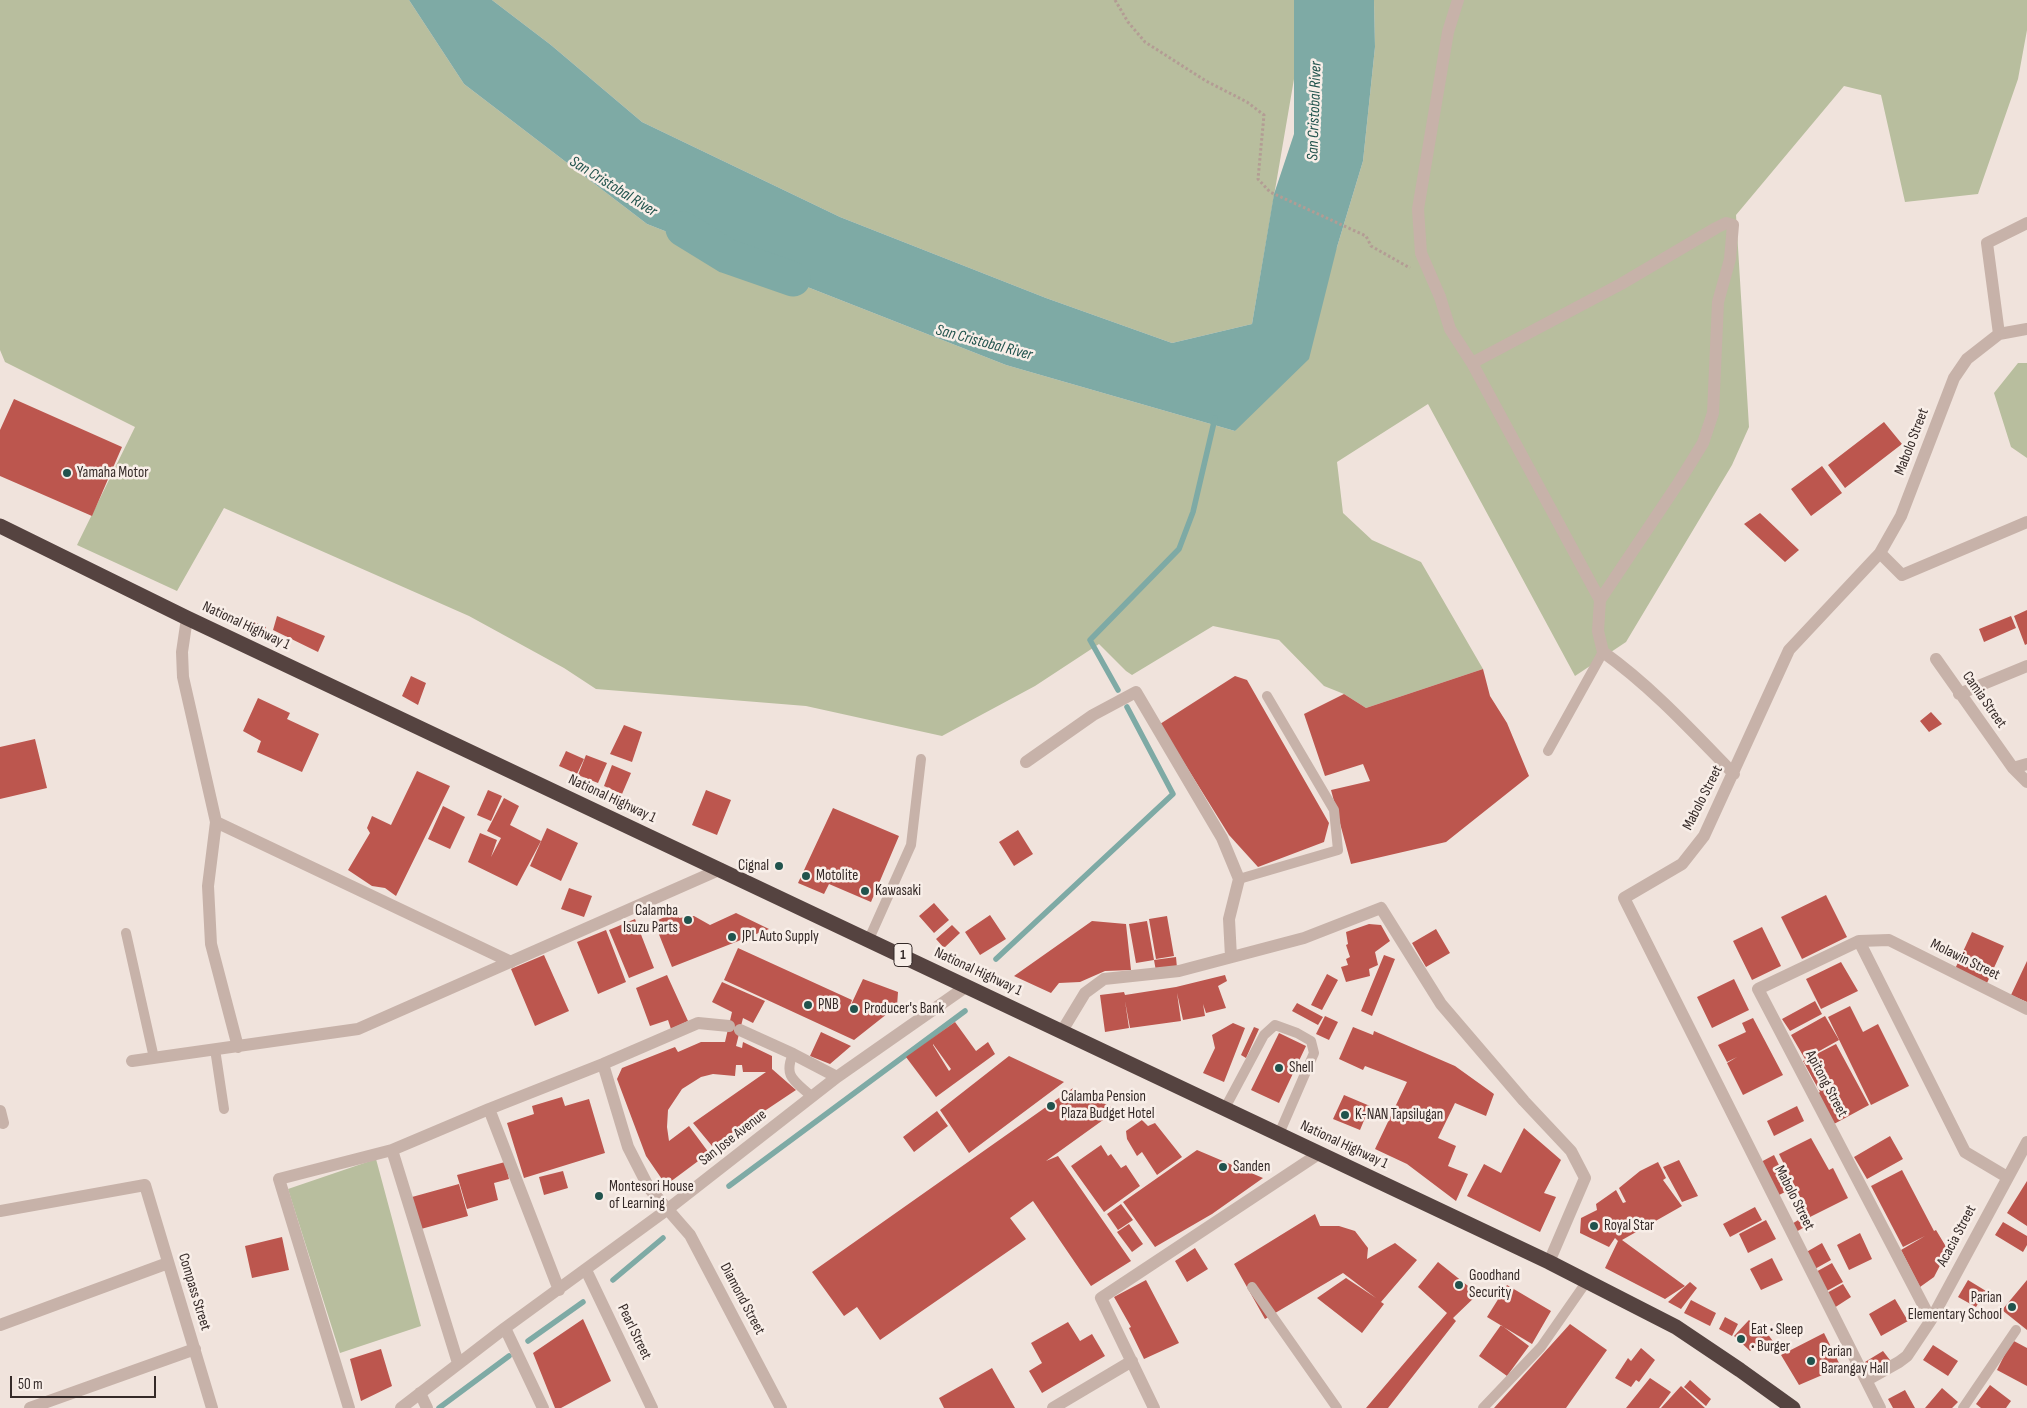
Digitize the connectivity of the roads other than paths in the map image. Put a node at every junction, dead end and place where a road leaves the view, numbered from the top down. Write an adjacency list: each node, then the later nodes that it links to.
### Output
1 (1458, 0): 5 (street)
2 (2027, 223): 4 (street)
3 (2027, 329): 4 (street, Mabolo Street)
4 (1999, 334): 8 (street, Mabolo Street)
5 (1472, 363): 9 (street); 9 (street)
6 (2027, 522): 8 (street)
7 (0, 526): 10 (highway, National Highway 1 / 1)
8 (1880, 553): 21 (street, Mabolo Street)
9 (1600, 600): 11 (street)
10 (187, 618): 23 (street); 24 (highway, National Highway 1 / 1)
11 (1603, 652): 16 (lane); 21 (street)
12 (1936, 659): 14 (street, Camia Street)
13 (2027, 666): 14 (street)
14 (1959, 694): 20 (street, Camia Street)
15 (1267, 696): 25 (lane)
16 (1548, 751)
17 (920, 758): 27 (lane)
18 (1026, 762): 25 (street)
19 (2027, 764): 20 (street)
20 (2013, 768): 22 (street, Camia Street)
21 (1734, 774): 66 (street, Mabolo Street)
22 (2027, 782)
23 (216, 822): 31 (street); 35 (street)
24 (721, 869): 27 (highway, National Highway 1 / 1); 31 (street)
25 (1239, 880): 30 (street)
26 (126, 933): 38 (lane)
27 (869, 939): 32 (highway, National Highway 1 / 1)
28 (1889, 940): 29 (street, Apitong Street); 33 (street, Molawin Street)
29 (1859, 941): 50 (street); 59 (street, Apitong Street)
30 (1231, 957): 34 (street); 53 (street)
31 (512, 962): 35 (street)
32 (967, 986): 34 (highway, National Highway 1 / 1); 41 (street, San Jose Avenue)
33 (2027, 1009)
34 (1062, 1031): 43 (highway, National Highway 1 / 1)
35 (238, 1046): 36 (street)
36 (215, 1049): 38 (street); 44 (lane)
37 (793, 1054): 40 (street); 41 (street); 42 (lane)
38 (154, 1058): 39 (street)
39 (132, 1061)
40 (603, 1064): 45 (street); 51 (street, Diamond Street)
41 (837, 1077): 42 (street, San Jose Avenue)
42 (811, 1096): 51 (street, San Jose Avenue)
43 (1225, 1108): 46 (highway, National Highway 1 / 1); 46 (lane)
44 (224, 1109)
45 (489, 1109): 48 (street); 58 (street)
46 (1279, 1134): 49 (highway, National Highway 1 / 1)
47 (2027, 1142): 50 (street, Acacia Street)
48 (392, 1150): 65 (street); 70 (street)
49 (1320, 1153): 53 (highway, National Highway 1 / 1); 64 (street)
50 (2007, 1177): 59 (street, Acacia Street)
51 (668, 1209): 55 (street, San Jose Avenue); 75 (street, Diamond Street)
52 (0, 1210): 54 (street, Compass Street)
53 (1549, 1262): 56 (highway, National Highway 1 / 1)
54 (168, 1263): 60 (street); 63 (street, Compass Street)
55 (586, 1270): 58 (street, San Jose Avenue); 74 (street, Pearl Street)
56 (1587, 1281): 79 (lane); 80 (highway, National Highway 1 / 1)
57 (1252, 1287): 78 (lane)
58 (559, 1290): 61 (street, San Jose Avenue)
59 (1931, 1320): 66 (street, Acacia Street)
60 (0, 1325)
61 (505, 1328): 65 (street, San Jose Avenue); 73 (street)
62 (2016, 1330): 82 (lane)
63 (194, 1349): 68 (street); 69 (street, Compass Street)
64 (1132, 1361): 76 (street); 77 (street)
65 (458, 1363): 67 (street, San Jose Avenue)
66 (1867, 1380): 81 (street, Mabolo Street)
67 (420, 1393): 71 (street, San Jose Avenue); 72 (street)
68 (30, 1408)
69 (212, 1408)
70 (349, 1408)
71 (400, 1408)
72 (427, 1408)
73 (543, 1408)
74 (652, 1408)
75 (781, 1408)
76 (1053, 1408)
77 (1154, 1408)
78 (1337, 1408)
79 (1483, 1408)
80 (1793, 1408)
81 (1880, 1408)
82 (1963, 1408)

